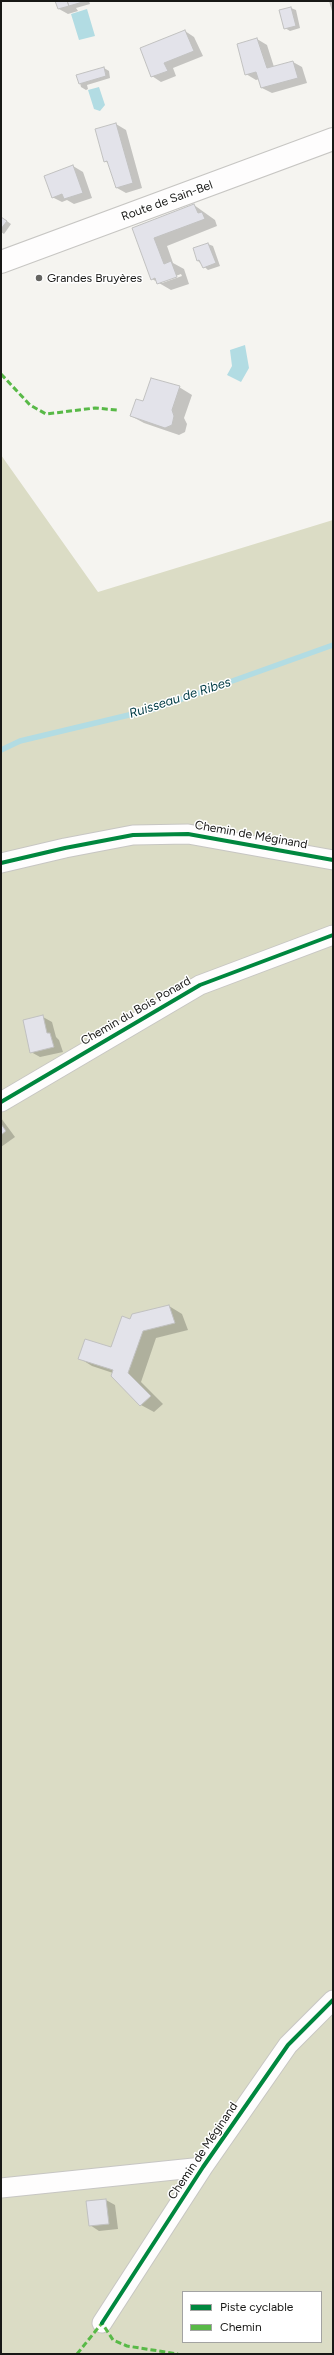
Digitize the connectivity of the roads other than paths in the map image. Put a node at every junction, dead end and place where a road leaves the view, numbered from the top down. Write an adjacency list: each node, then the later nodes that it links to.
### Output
1 (333, 139): 2 (main road, Route de Sain-Bel)
2 (1, 262)
3 (333, 860): 4 (street, Chemin de Méginand)
4 (1, 863)
5 (333, 935): 6 (street, Chemin du Bois Ponard)
6 (1, 1102)
7 (333, 2000): 8 (street, Chemin de Méginand)
8 (203, 2167): 9 (street, Chemin de Méginand); 10 (street, Chemin de Méginand)
9 (1, 2188)
10 (102, 2323)

